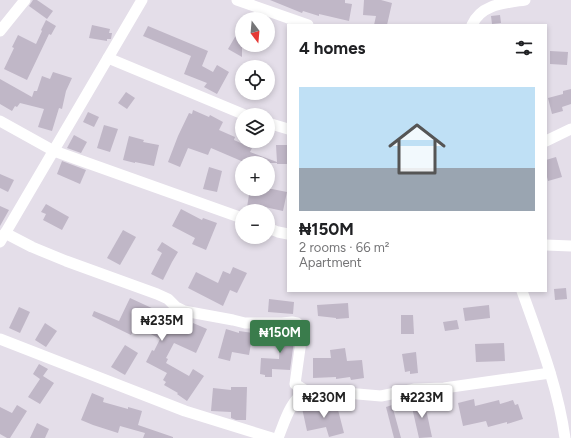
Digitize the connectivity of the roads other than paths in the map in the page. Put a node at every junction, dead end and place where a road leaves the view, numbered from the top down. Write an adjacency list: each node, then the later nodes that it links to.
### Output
1 (25, 0): 7 (street)
2 (142, 0): 8 (street)
3 (237, 0): 5 (street)
4 (525, 0): 6 (street)
5 (305, 24)
6 (472, 24)
7 (0, 31)
8 (108, 58): 9 (street); 15 (street)
9 (235, 111)
10 (0, 121): 15 (street)
11 (275, 125): 12 (street)
12 (287, 129)
13 (571, 129): 14 (street)
14 (547, 141)
15 (54, 151): 16 (street); 19 (street)
16 (235, 216)
17 (275, 231): 18 (street)
18 (287, 234)
19 (3, 238): 25 (street)
20 (547, 246): 21 (street)
21 (571, 246)
22 (522, 292): 24 (street)
23 (0, 339): 26 (street)
24 (550, 373): 25 (street); 28 (street)
25 (306, 391): 27 (street)
26 (272, 438)
27 (278, 438)
28 (565, 438)

